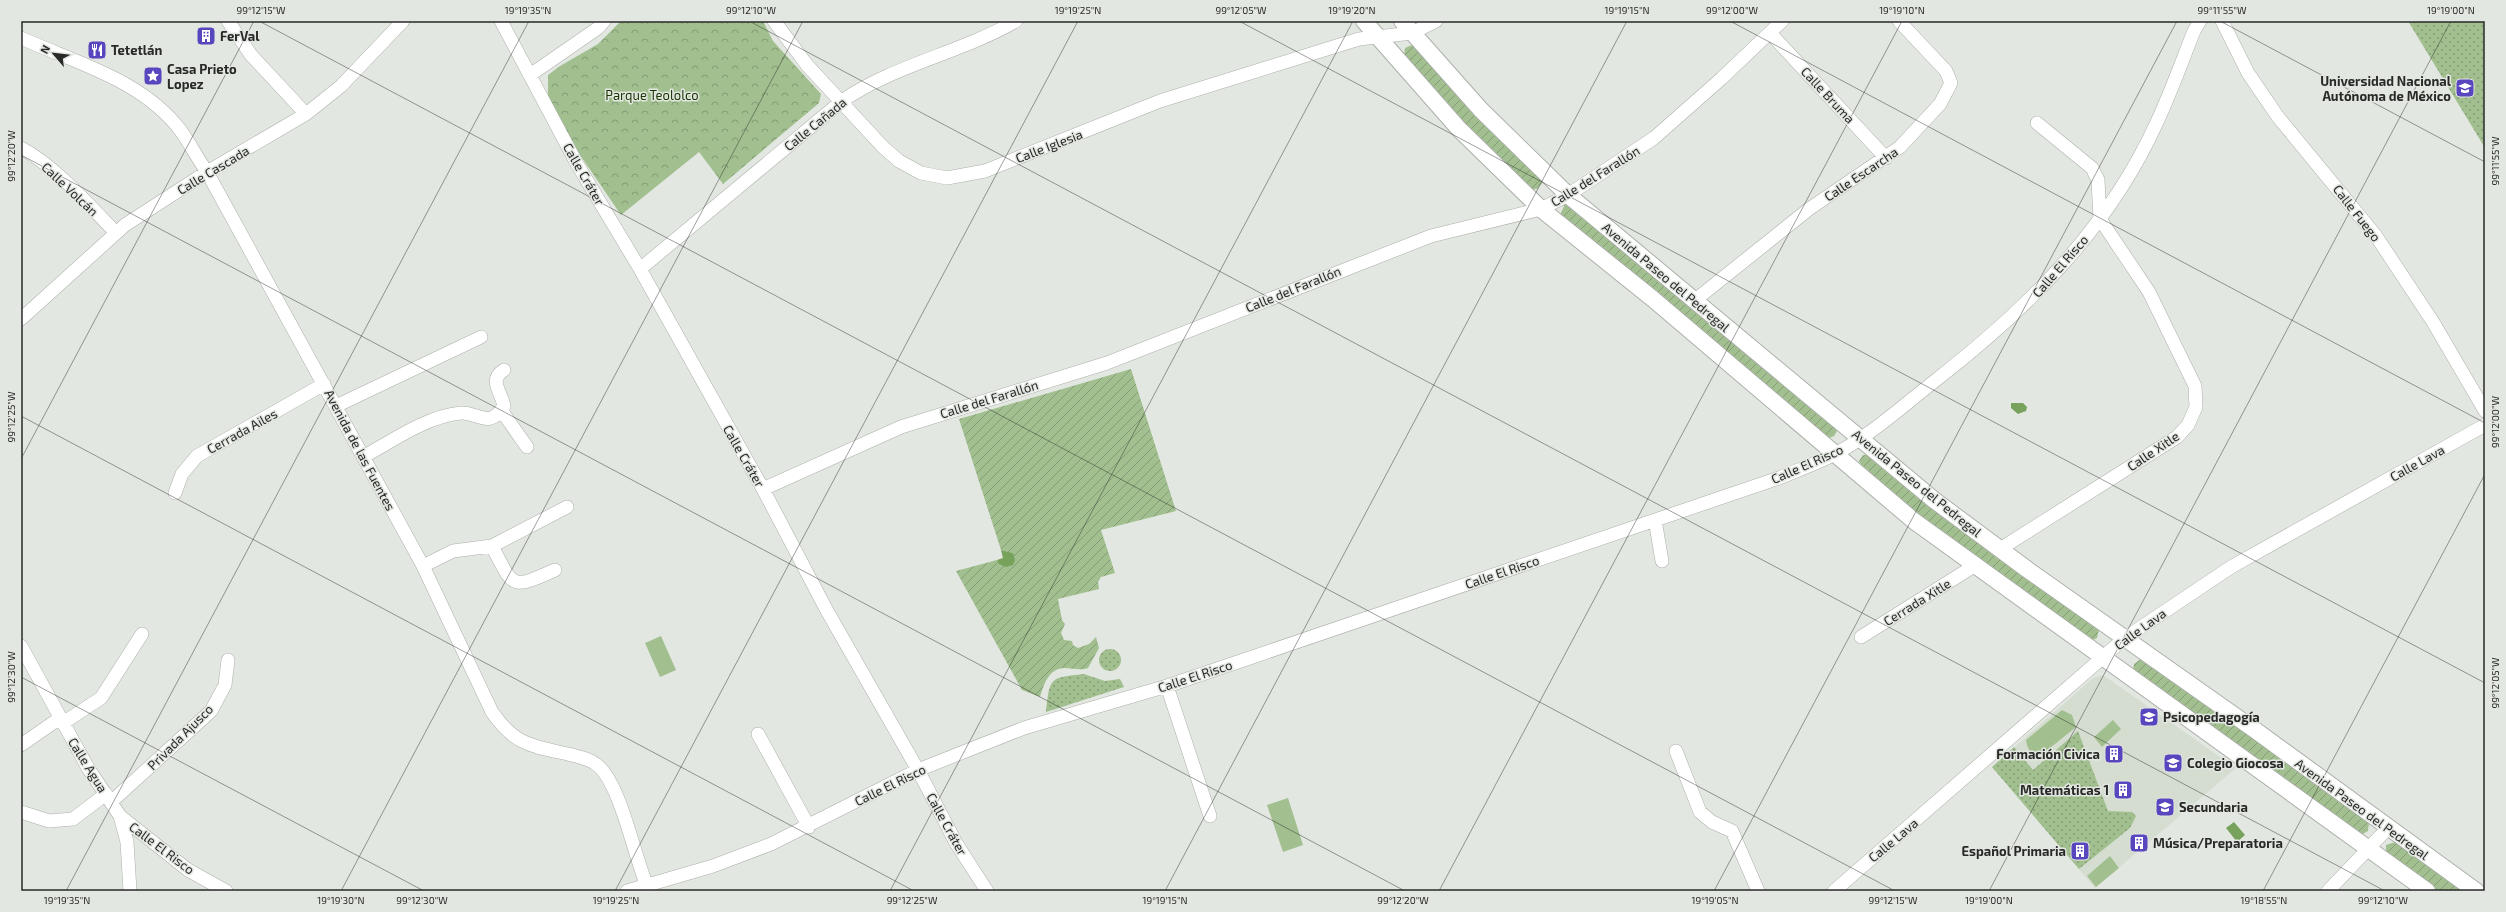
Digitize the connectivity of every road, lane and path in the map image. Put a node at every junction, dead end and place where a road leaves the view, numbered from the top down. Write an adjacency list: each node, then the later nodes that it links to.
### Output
1 (228, 21): 19 (street)
2 (403, 21): 19 (street, Calle Cascada)
3 (501, 21): 17 (street, Calle Cráter)
4 (604, 21): 17 (street)
5 (774, 21): 18 (street, Calle Iglesia)
6 (1016, 21): 18 (street, Calle Cañada)
7 (1364, 21): 16 (main road, Avenida Paseo del Pedregal)
8 (1436, 21): 13 (street, Calle Iglesia)
9 (1782, 21): 14 (street, Calle del Farallón)
10 (1899, 21): 22 (street, Calle Escarcha)
11 (2200, 21): 26 (street, Calle El Risco)
12 (2222, 21): 36 (street, Calle Fuego)
13 (1407, 27): 16 (street, Calle Iglesia); 24 (main road, Avenida Paseo del Pedregal)
14 (1770, 33): 22 (street, Calle Bruma); 24 (street, Calle del Farallón)
15 (21, 38): 23 (street, Avenida de las Fuentes)
16 (1378, 38): 18 (street, Calle Iglesia); 25 (main road, Avenida Paseo del Pedregal)
17 (530, 75): 28 (street, Calle Cráter)
18 (842, 101): 28 (street, Calle Cañada)
19 (306, 114): 23 (street, Calle Cascada)
20 (2037, 123): 26 (street)
21 (21, 148): 27 (street, Calle Volcán)
22 (1886, 158): 29 (street, Calle Escarcha)
23 (207, 172): 27 (street, Calle Cascada); 33 (street, Avenida de las Fuentes)
24 (1568, 195): 25 (street, Calle del Farallón); 29 (main road, Avenida Paseo del Pedregal)
25 (1540, 209): 40 (main road, Avenida Paseo del Pedregal); 42 (street, Calle del Farallón)
26 (2100, 219): 38 (street, Calle El Risco); 47 (street, Calle Xitle)
27 (116, 233): 30 (street, Calle Cascada)
28 (640, 269): 42 (street, Calle Cráter)
29 (1694, 301): 38 (main road, Avenida Paseo del Pedregal)
30 (21, 319)
31 (481, 337): 34 (street)
32 (504, 370): 35 (street)
33 (324, 384): 34 (street, Avenida de las Fuentes); 43 (street, Cerrada Ailes)
34 (336, 406): 41 (street, Avenida de las Fuentes)
35 (501, 410): 39 (street); 41 (street)
36 (2485, 411)
37 (2485, 425): 54 (street, Calle Lava)
38 (1861, 439): 40 (street, Calle El Risco); 47 (main road, Avenida Paseo del Pedregal)
39 (527, 447)
40 (1836, 454): 45 (street, Calle El Risco); 50 (main road, Avenida Paseo del Pedregal)
41 (363, 457): 49 (street, Avenida de las Fuentes)
42 (763, 489): 63 (street, Calle Cráter)
43 (175, 493)
44 (567, 507): 46 (street)
45 (1655, 520): 48 (street); 58 (street, Calle El Risco)
46 (492, 546): 49 (street); 51 (street)
47 (2000, 549): 54 (main road, Avenida Paseo del Pedregal)
48 (1662, 561)
49 (423, 566): 71 (street, Avenida de las Fuentes)
50 (1974, 566): 53 (street, Cerrada Xitle); 56 (main road, Avenida Paseo del Pedregal)
51 (555, 570)
52 (142, 634): 59 (street)
53 (1861, 637)
54 (2125, 638): 56 (street, Calle Lava); 69 (main road, Avenida Paseo del Pedregal)
55 (21, 646): 59 (street, Calle Agua)
56 (2102, 658): 70 (main road, Avenida Paseo del Pedregal); 77 (street, Calle Lava)
57 (228, 660): 64 (street, Privada Ajusco)
58 (1167, 686): 63 (street, Calle El Risco); 67 (street)
59 (61, 721): 61 (street); 64 (street, Calle Agua)
60 (758, 734): 68 (street)
61 (21, 745)
62 (1676, 751): 76 (street)
63 (918, 770): 68 (street, Calle El Risco); 75 (street, Calle Cráter)
64 (109, 798): 65 (street, Privada Ajusco); 66 (street, Calle Agua)
65 (21, 812)
66 (120, 816): 72 (street, Calle Agua); 73 (street, Calle El Risco)
67 (1210, 816)
68 (809, 826): 71 (street, Calle El Risco)
69 (2388, 828): 70 (street); 80 (main road, Avenida Paseo del Pedregal)
70 (2369, 850): 78 (street); 79 (main road, Avenida Paseo del Pedregal)
71 (648, 889): 74 (street, Calle El Risco)
72 (130, 891)
73 (226, 891)
74 (627, 891)
75 (987, 891)
76 (1758, 891)
77 (1834, 891)
78 (2328, 891)
79 (2427, 891)
80 (2476, 891)

